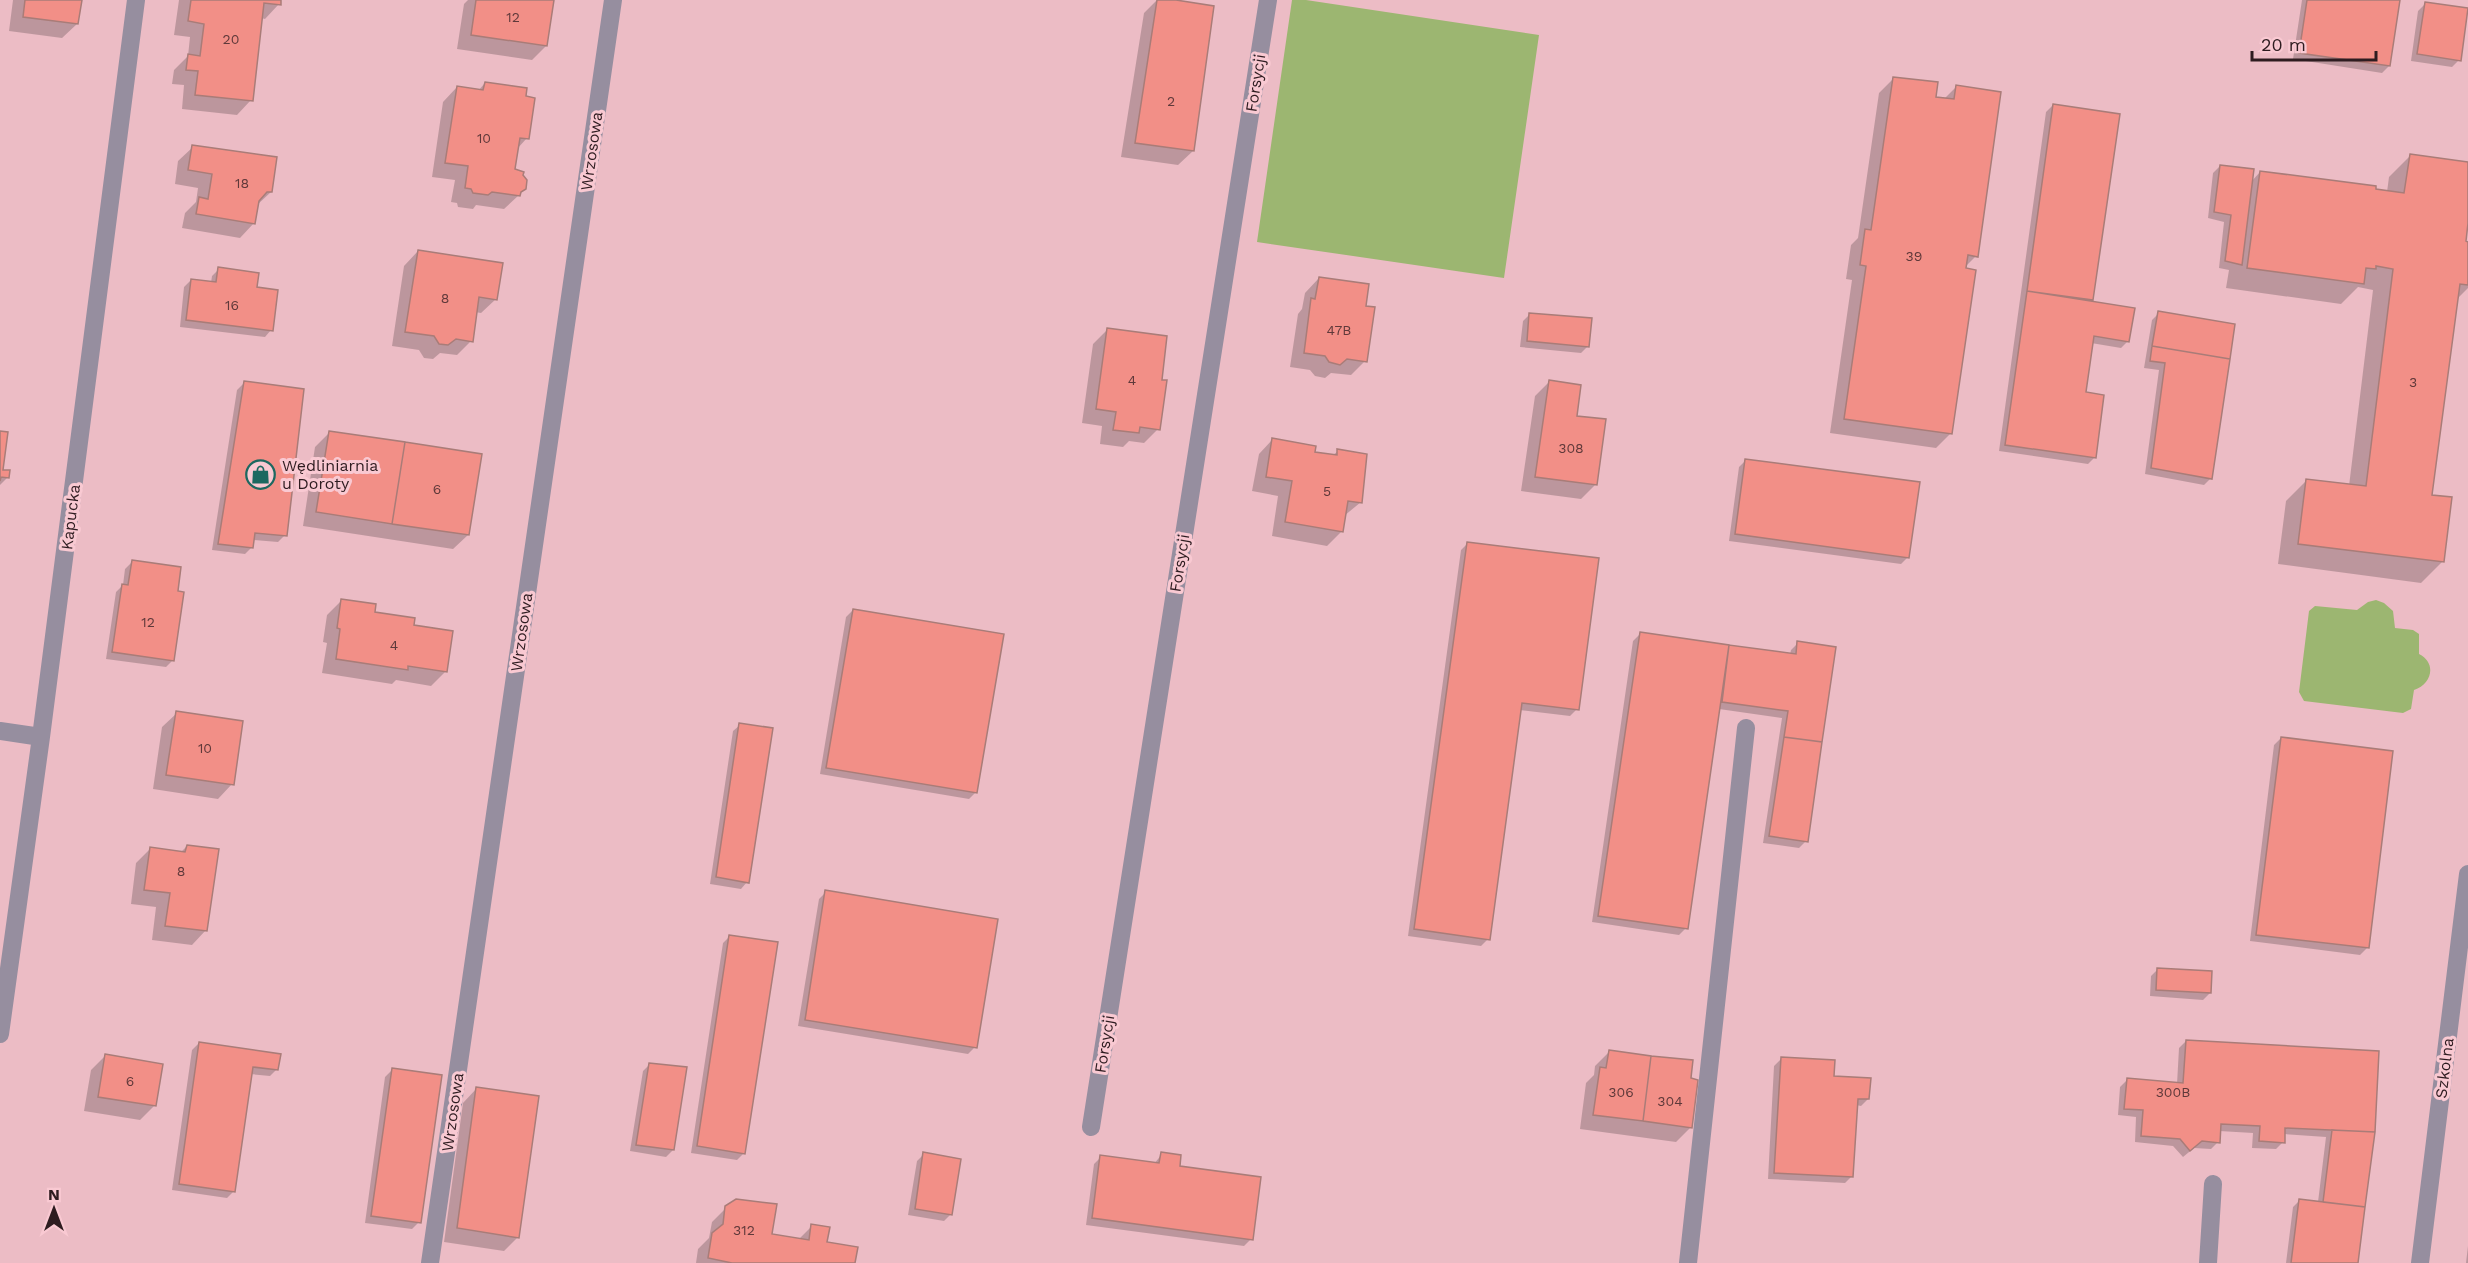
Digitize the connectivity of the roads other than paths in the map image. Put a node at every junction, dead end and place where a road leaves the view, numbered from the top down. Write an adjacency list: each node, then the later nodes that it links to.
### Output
1 (136, 0): 6 (street, Kapucka)
2 (613, 0): 11 (street, Wrzosowa)
3 (1269, 0): 9 (street, Forsycji)
4 (1746, 728): 12 (street)
5 (0, 731): 6 (street)
6 (41, 737): 8 (street, Kapucka)
7 (2468, 874): 14 (street, Szkolna)
8 (0, 1034)
9 (1090, 1127)
10 (2213, 1184): 13 (street)
11 (430, 1263)
12 (1688, 1263)
13 (2208, 1263)
14 (2420, 1263)

